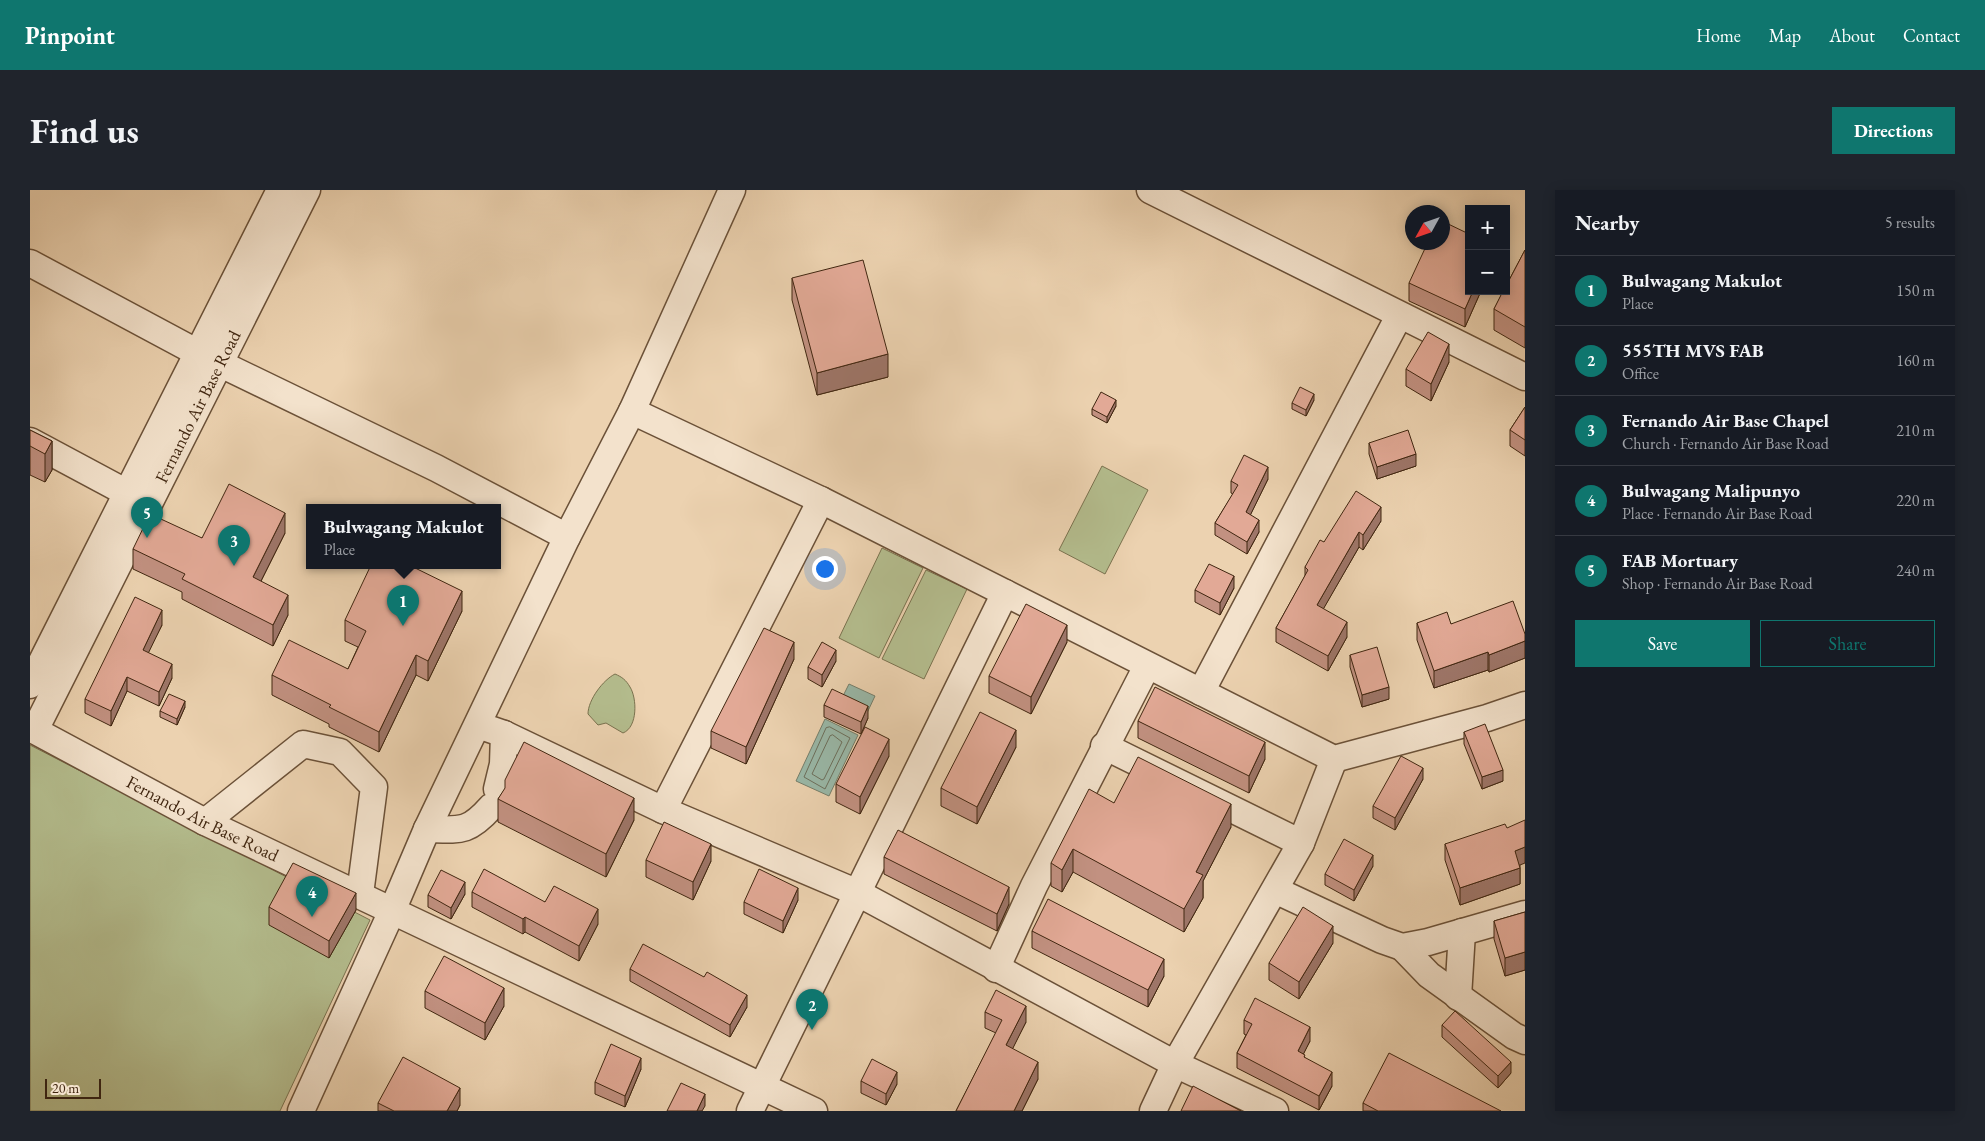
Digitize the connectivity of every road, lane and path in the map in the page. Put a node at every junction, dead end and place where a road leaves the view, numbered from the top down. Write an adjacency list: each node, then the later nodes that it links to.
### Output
1 (280, 190): 7 (street, Fernando Air Base Road)
2 (307, 190): 7 (street, Fernando Air Base Road)
3 (732, 190): 9 (street)
4 (1150, 190): 6 (street)
5 (30, 262): 7 (street)
6 (1399, 316): 8 (street); 18 (street)
7 (209, 358): 11 (street, Fernando Air Base Road); 13 (street)
8 (1525, 378)
9 (632, 412): 12 (street); 13 (street)
10 (30, 441): 11 (street)
11 (138, 499): 15 (street, Fernando Air Base Road)
12 (820, 500): 14 (street); 25 (street)
13 (567, 537): 20 (street)
14 (1005, 592): 16 (street); 30 (street)
15 (59, 655): 17 (street, Fernando Air Base Road); 21 (street, Fernando Air Base Road)
16 (1146, 666): 18 (street); 23 (street)
17 (30, 685)
18 (1201, 692): 24 (street)
19 (1525, 705): 24 (street)
20 (478, 725): 22 (street); 27 (street)
21 (32, 729): 26 (street, Fernando Air Base Road)
22 (504, 734): 25 (street); 27 (street)
23 (1104, 746): 28 (street); 36 (street)
24 (1334, 759): 28 (street)
25 (663, 810): 30 (street)
26 (205, 822): 31 (street, Fernando Air Base Road); 31 (street)
27 (427, 829): 32 (street)
28 (1301, 843): 29 (street)
29 (1275, 890): 35 (street); 39 (street)
30 (858, 893): 36 (street); 40 (street)
31 (360, 894): 32 (street, Fernando Air Base Road)
32 (392, 911): 40 (street, Fernando Air Base Road); 41 (street)
33 (1525, 914): 34 (street)
34 (1462, 932): 35 (street); 37 (street)
35 (1402, 947): 37 (street)
36 (996, 969): 39 (street)
37 (1458, 997): 38 (street)
38 (1525, 1041)
39 (1175, 1064): 44 (street); 45 (street)
40 (763, 1085): 42 (street); 43 (street, Fernando Air Base Road)
41 (301, 1111)
42 (750, 1111)
43 (814, 1111)
44 (1152, 1111)
45 (1276, 1111)

